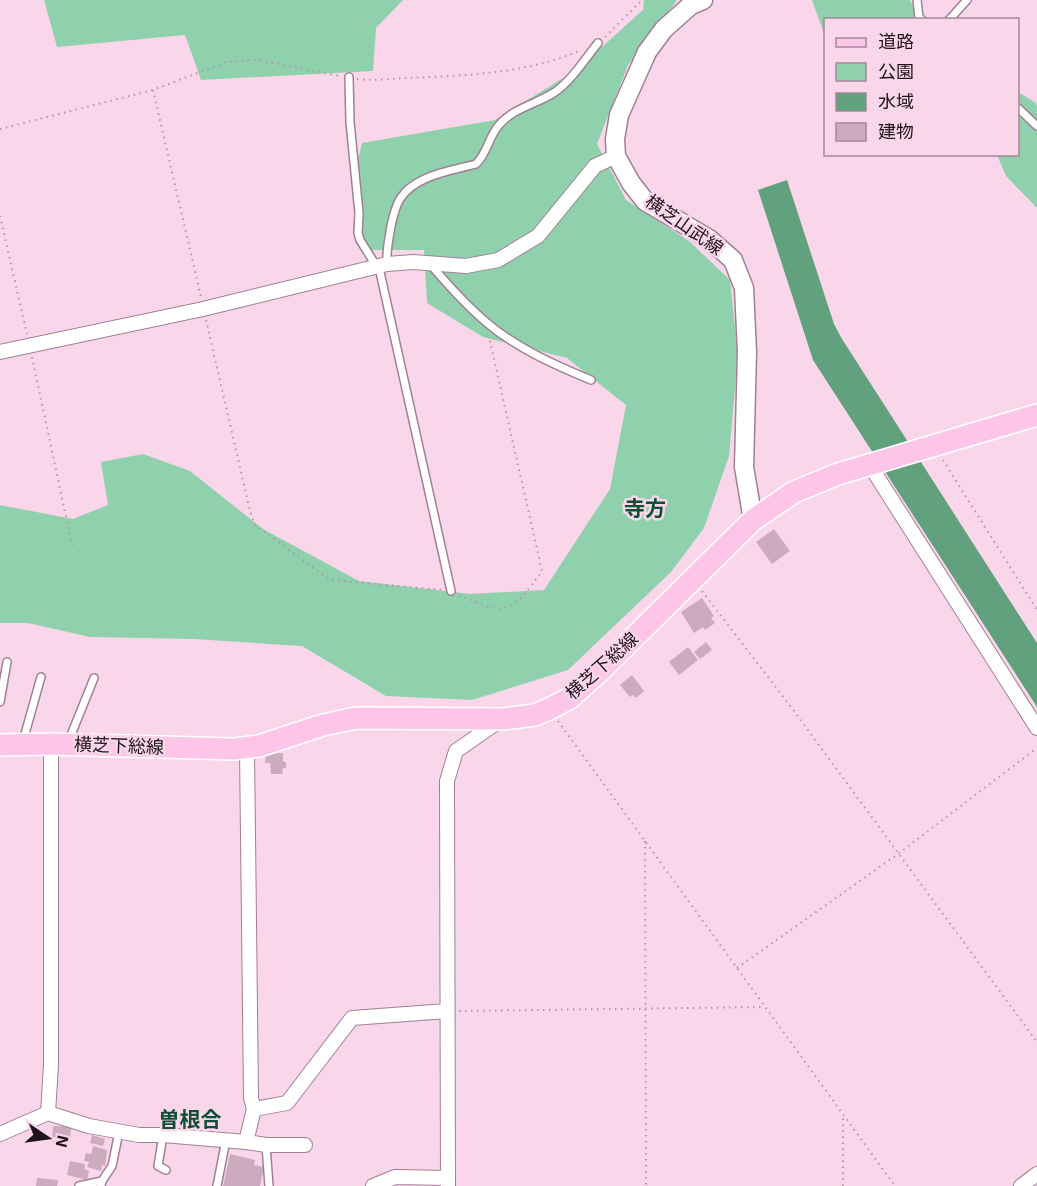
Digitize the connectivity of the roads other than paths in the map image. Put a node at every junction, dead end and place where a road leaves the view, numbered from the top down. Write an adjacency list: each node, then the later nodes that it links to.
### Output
1 (703, 0): 10 (main road)
2 (917, 0): 4 (lane)
3 (967, 0): 5 (lane)
4 (920, 18)
5 (951, 18)
6 (598, 44): 12 (lane)
7 (349, 77): 12 (lane)
8 (1019, 109): 9 (lane)
9 (1035, 121)
10 (616, 156): 11 (street); 17 (main road, 横芝山武線)
11 (429, 263): 12 (street); 14 (lane)
12 (381, 266): 13 (street); 18 (lane)
13 (0, 352)
14 (591, 380)
15 (1037, 415): 16 (main road, 横芝下総線)
16 (869, 464): 17 (main road, 横芝下総線); 24 (street)
17 (753, 520): 23 (main road, 横芝下総線)
18 (451, 591)
19 (7, 662): 22 (lane)
20 (41, 677): 26 (lane)
21 (94, 678): 25 (lane)
22 (0, 702)
23 (502, 719): 28 (main road, 横芝下総線); 29 (street)
24 (1037, 728)
25 (61, 744): 26 (main road, 横芝下総線); 28 (main road, 横芝下総線); 31 (street)
26 (22, 745): 27 (main road, 横芝下総線)
27 (0, 746)
28 (247, 748): 30 (street)
29 (447, 1011): 30 (street); 41 (street)
30 (254, 1109): 36 (street)
31 (48, 1113): 32 (street); 33 (street)
32 (119, 1132): 34 (street); 42 (lane)
33 (0, 1134)
34 (163, 1135): 35 (street); 39 (lane)
35 (226, 1140): 36 (street); 44 (lane)
36 (246, 1142): 38 (street)
37 (305, 1144): 38 (street)
38 (266, 1145): 45 (lane)
39 (166, 1170)
40 (1037, 1174): 47 (street)
41 (448, 1182): 46 (street)
42 (101, 1184): 43 (lane)
43 (78, 1186)
44 (217, 1186)
45 (268, 1186)
46 (373, 1186)
47 (1021, 1186)

